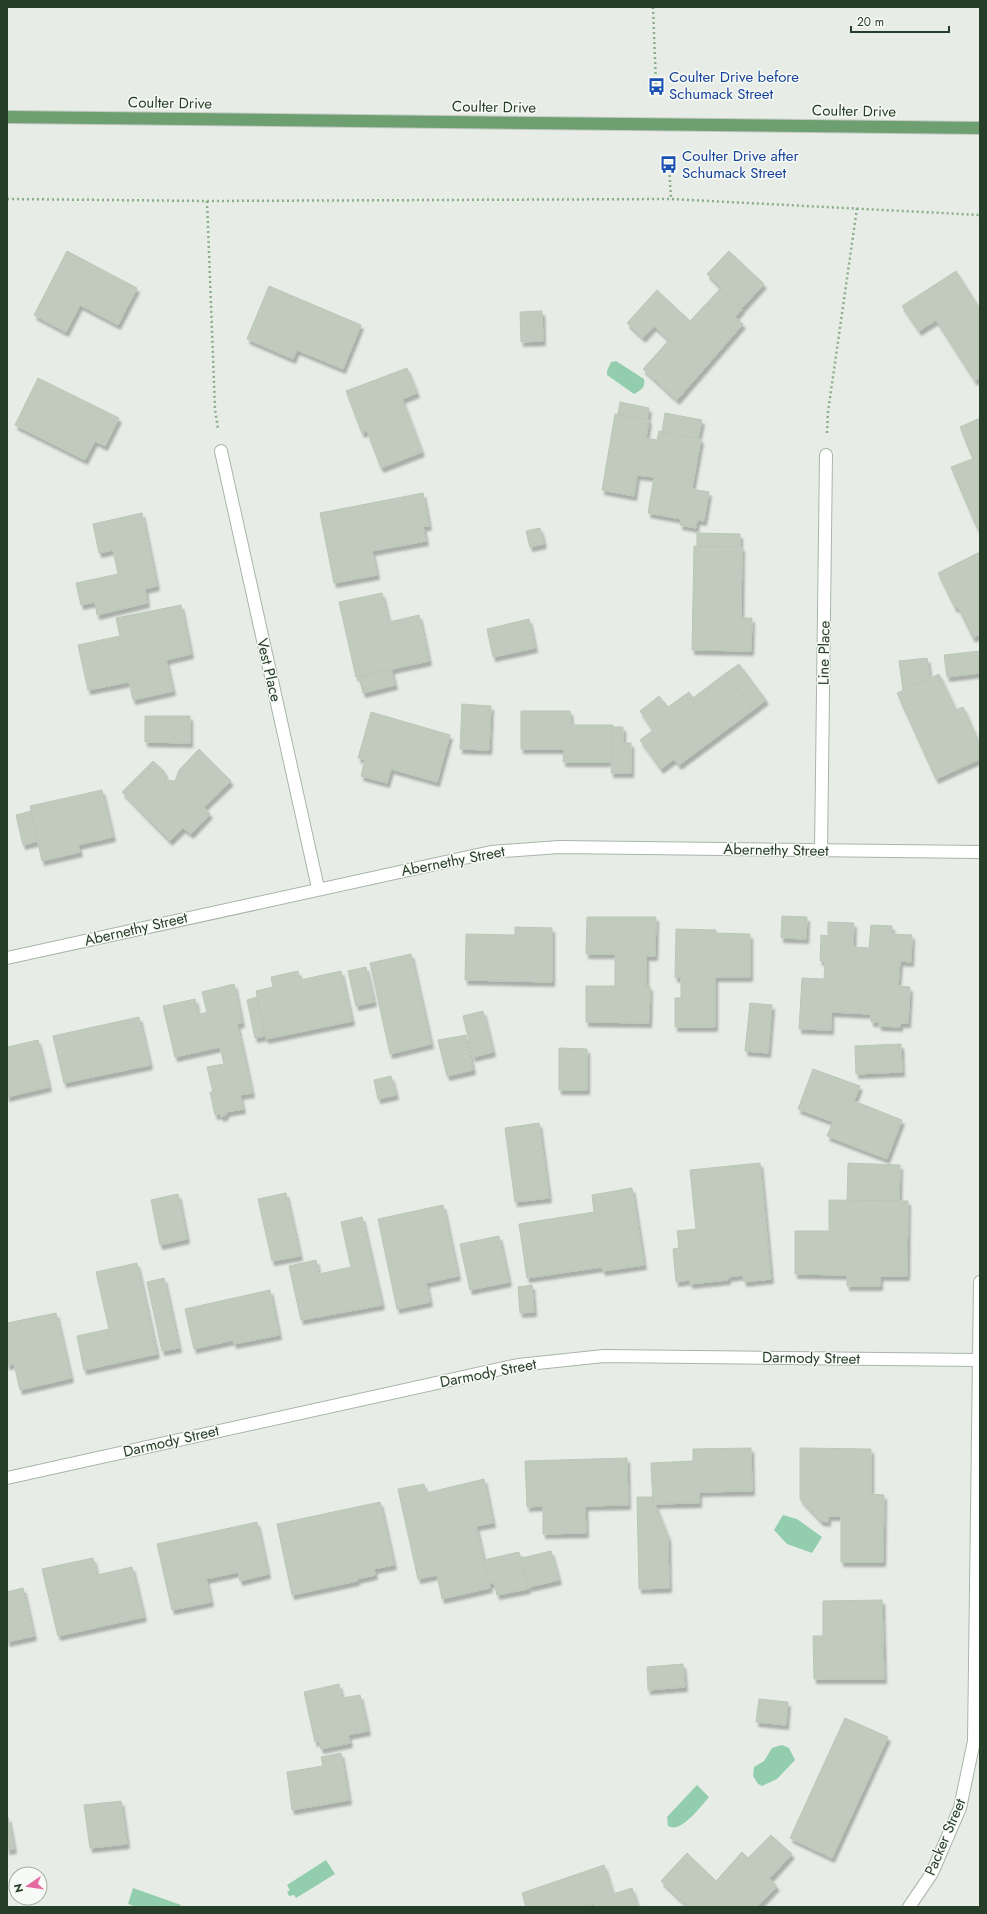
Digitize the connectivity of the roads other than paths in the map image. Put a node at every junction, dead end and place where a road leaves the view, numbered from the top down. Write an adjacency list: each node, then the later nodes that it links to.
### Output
1 (7, 116): 2 (main road, Coulter Drive)
2 (980, 128)
3 (221, 451): 7 (street, Vest Place)
4 (826, 455): 5 (street, Line Place)
5 (821, 850): 6 (street, Abernethy Street); 7 (street, Abernethy Street)
6 (980, 852)
7 (318, 888): 8 (street, Abernethy Street)
8 (7, 958)
9 (980, 1282): 10 (street, Packer Street)
10 (979, 1360): 11 (street, Darmody Street); 12 (street, Packer Street)
11 (7, 1478)
12 (909, 1907)

